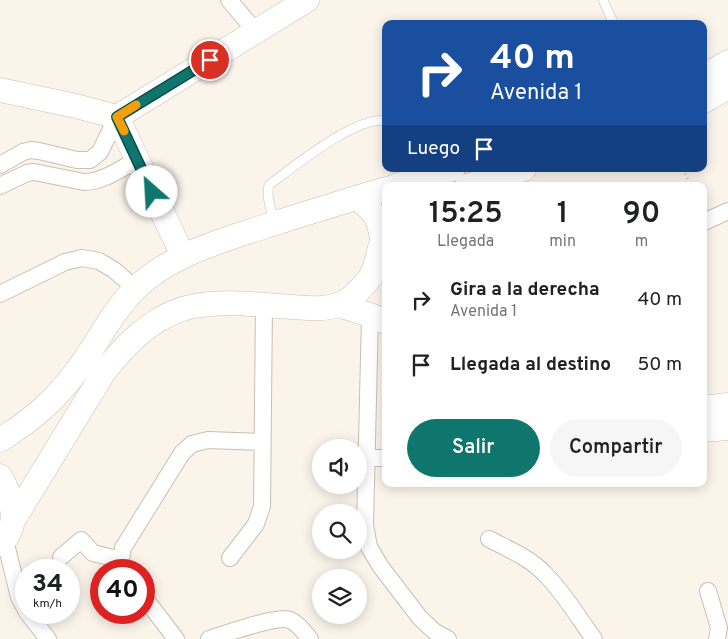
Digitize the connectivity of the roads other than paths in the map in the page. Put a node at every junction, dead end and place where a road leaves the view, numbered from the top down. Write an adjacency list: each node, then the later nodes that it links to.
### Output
1 (229, 0): 5 (street)
2 (307, 0): 5 (street)
3 (603, 0): 4 (lane)
4 (612, 20)
5 (256, 32): 11 (street)
6 (728, 62): 7 (street)
7 (707, 74)
8 (728, 87): 10 (street)
9 (0, 90): 11 (street)
10 (707, 99)
11 (117, 117): 14 (street); 15 (street)
12 (382, 120): 28 (lane)
13 (23, 152): 14 (street); 16 (street); 19 (street)
14 (100, 152): 20 (street)
15 (136, 160): 20 (street); 30 (street)
16 (0, 165)
17 (435, 172): 21 (street)
18 (514, 172): 22 (street)
19 (27, 173): 20 (street); 23 (street)
20 (111, 174)
21 (406, 182)
22 (480, 182)
23 (0, 186)
24 (382, 190): 25 (street)
25 (357, 198): 28 (street); 29 (street)
26 (728, 212): 27 (street)
27 (707, 221)
28 (275, 223): 30 (street)
29 (382, 231)
30 (183, 256): 33 (street)
31 (382, 262): 32 (street)
32 (381, 275): 36 (street)
33 (136, 289): 34 (street); 42 (street)
34 (0, 294)
35 (264, 305): 36 (street); 43 (street); 49 (street)
36 (339, 305): 37 (street)
37 (378, 318): 44 (street)
38 (728, 405): 39 (street)
39 (707, 408)
40 (728, 428): 41 (street)
41 (707, 430)
42 (0, 440)
43 (262, 442): 51 (street); 53 (street)
44 (367, 458): 45 (street)
45 (382, 458)
46 (0, 476): 49 (street)
47 (366, 494): 62 (street)
48 (489, 539): 63 (street)
49 (6, 547): 54 (street)
50 (60, 557): 52 (street)
51 (230, 558)
52 (108, 559)
53 (123, 559)
54 (15, 582)
55 (708, 591): 64 (street)
56 (155, 611): 59 (street)
57 (37, 624): 58 (street)
58 (48, 639)
59 (176, 639)
60 (210, 639): 61 (street)
61 (310, 639)
62 (448, 639)
63 (594, 639)
64 (717, 639)

